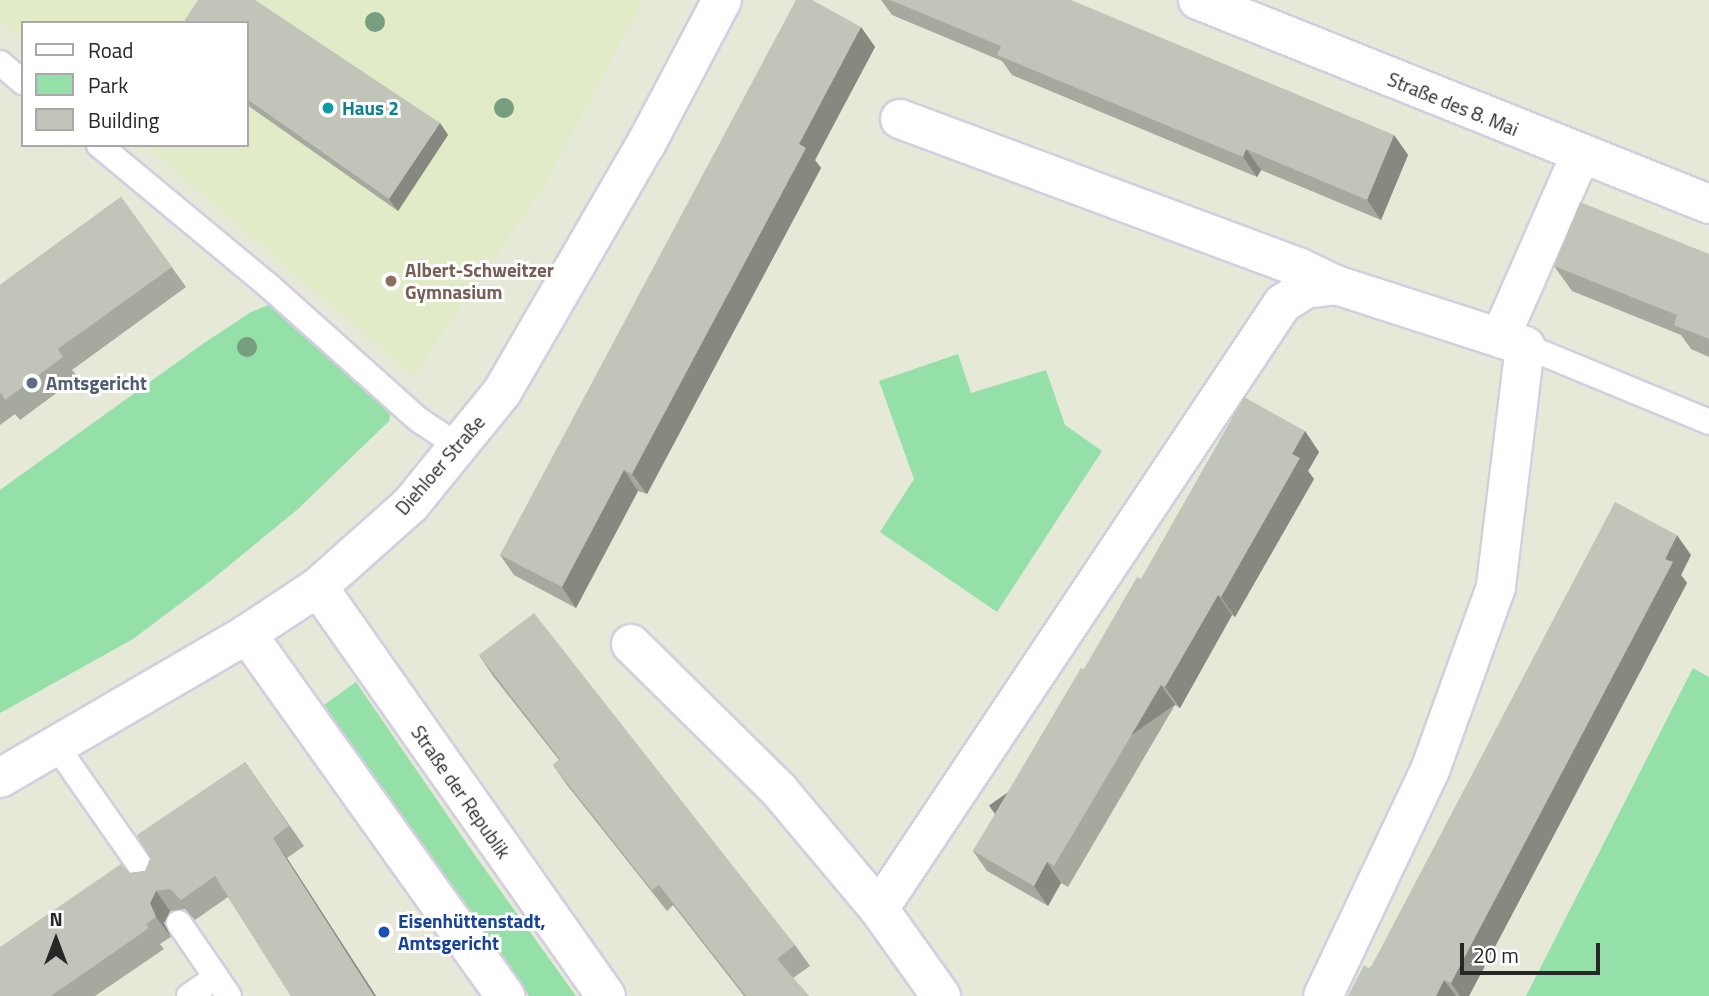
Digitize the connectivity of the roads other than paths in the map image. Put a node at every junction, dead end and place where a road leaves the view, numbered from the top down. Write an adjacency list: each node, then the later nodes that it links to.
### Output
1 (722, 0): 12 (street, Diehloer Straße)
2 (1198, 0): 7 (street, Straße des 8. Mai)
3 (0, 63): 4 (lane)
4 (21, 80)
5 (900, 118): 9 (street)
6 (101, 147): 12 (lane)
7 (1580, 156): 8 (street, Straße des 8. Mai); 10 (street)
8 (1709, 204)
9 (1336, 285): 10 (street); 19 (street)
10 (1512, 342): 11 (lane); 26 (street)
11 (1709, 422)
12 (458, 446): 13 (street, Diehloer Straße)
13 (317, 587): 14 (street, Diehloer Straße); 24 (street, Straße der Republik)
14 (247, 634): 16 (street, Diehloer Straße); 23 (street)
15 (631, 644): 19 (street)
16 (57, 747): 17 (street, Diehloer Straße); 18 (lane)
17 (0, 778)
18 (150, 880)
19 (879, 909): 25 (street)
20 (179, 923): 21 (lane)
21 (222, 987): 22 (lane)
22 (189, 996)
23 (505, 996)
24 (606, 996)
25 (942, 996)
26 (1323, 996)

